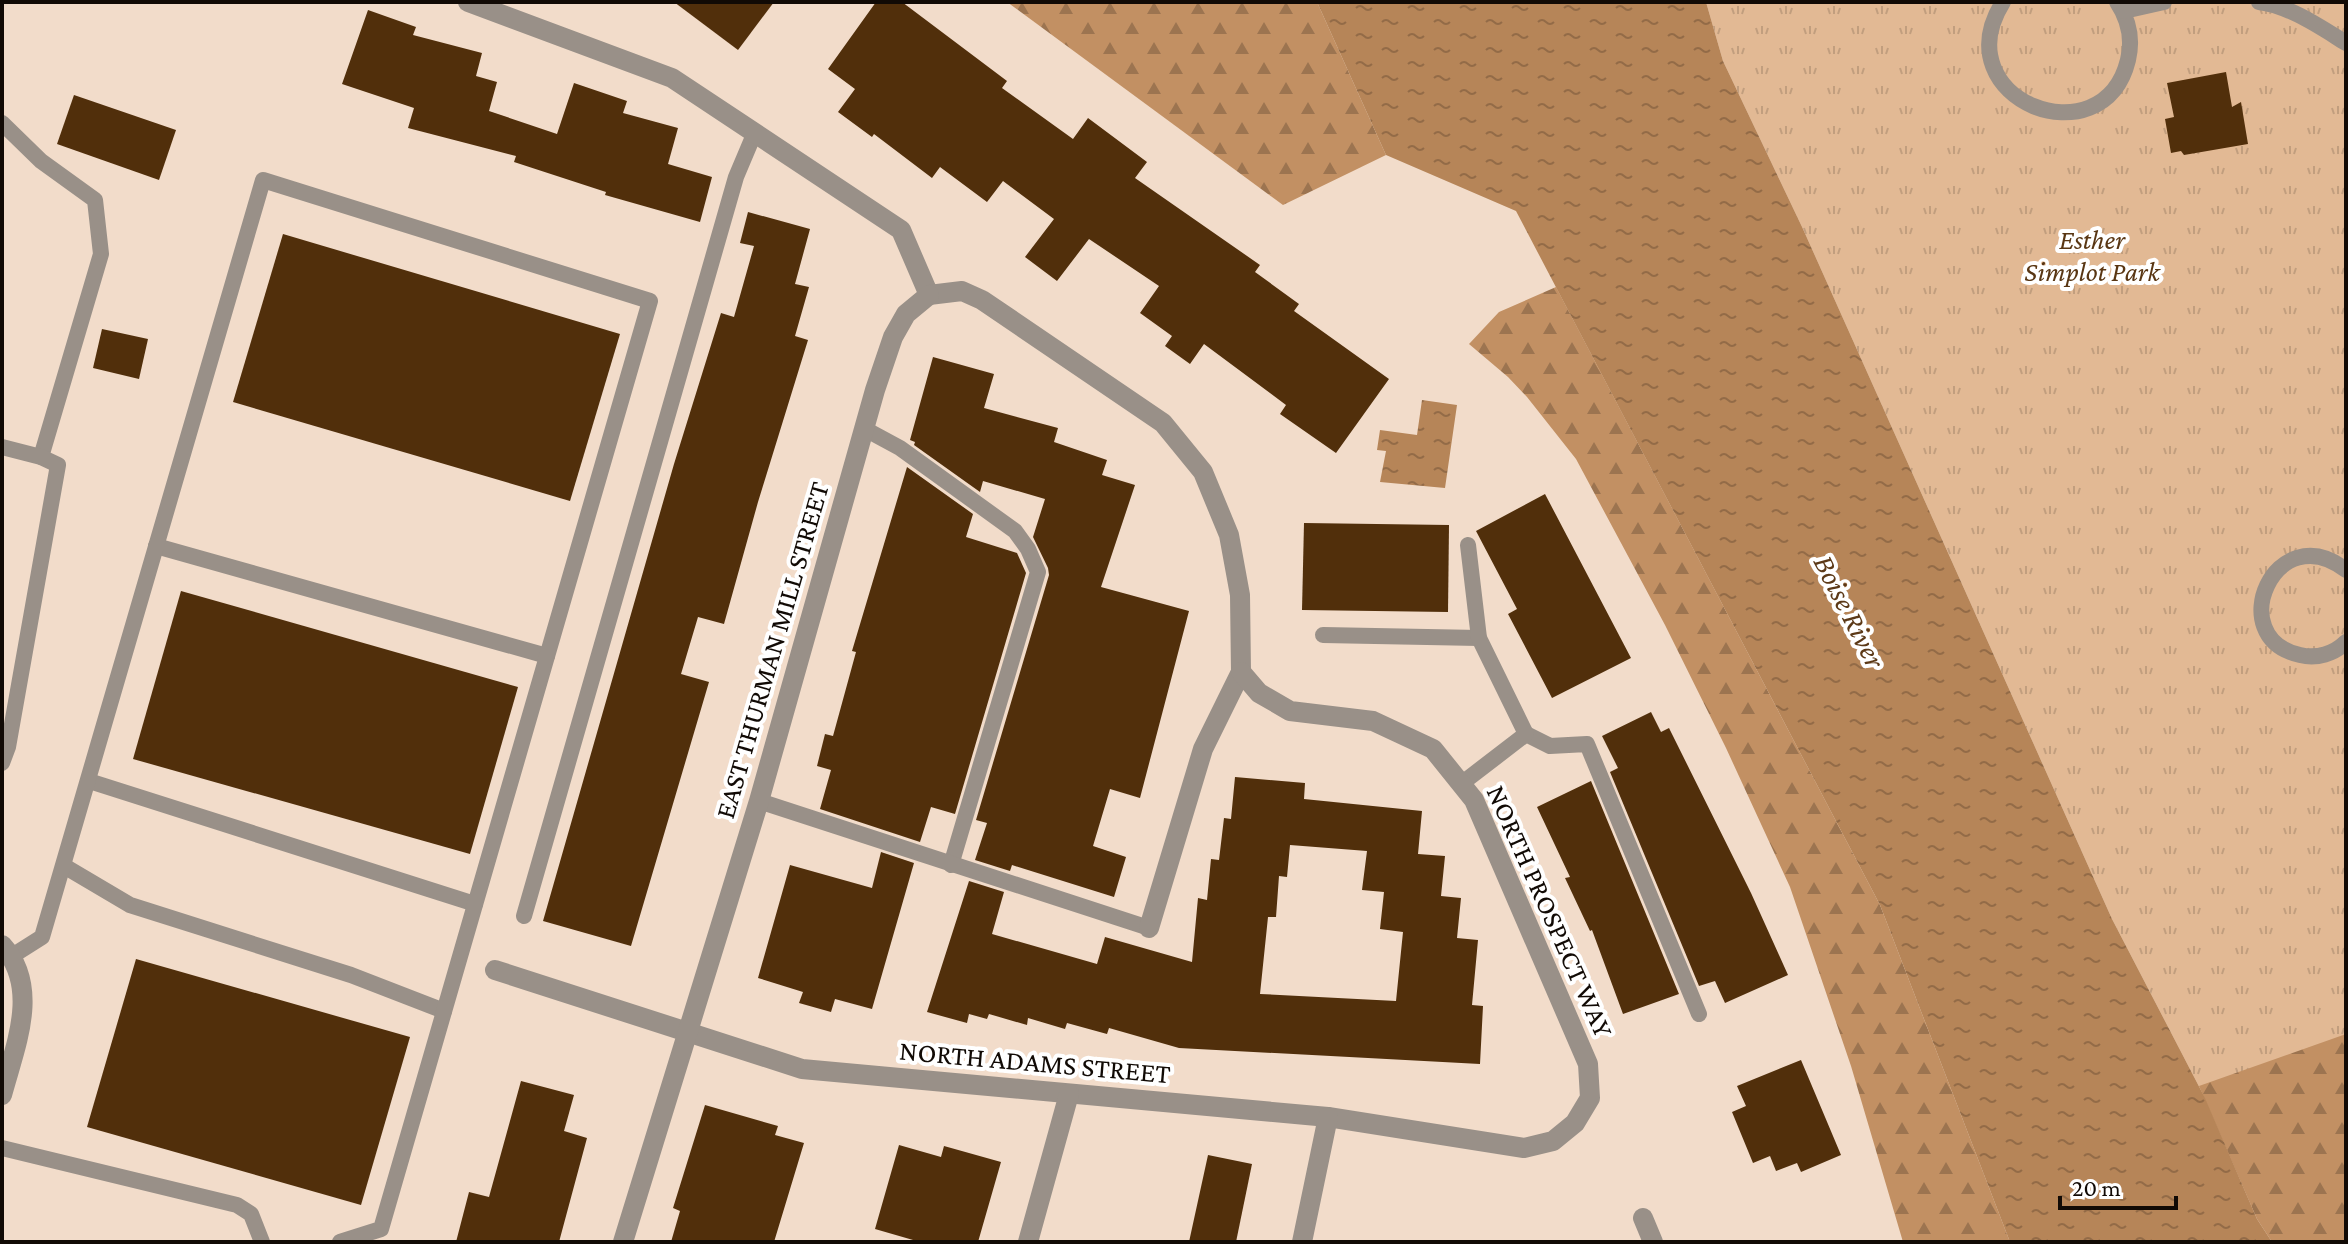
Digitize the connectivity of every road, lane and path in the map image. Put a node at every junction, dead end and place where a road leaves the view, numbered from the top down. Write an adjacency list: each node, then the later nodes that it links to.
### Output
1 (468, 2): 8 (street)
2 (2003, 2): 5 (lane)
3 (2164, 2): 5 (lane)
4 (2259, 2): 6 (lane)
5 (2120, 7)
6 (2346, 43)
7 (2, 123): 12 (lane)
8 (755, 132): 9 (street); 29 (lane)
9 (929, 295): 10 (street, EAST THURMAN MILL STREET); 20 (street)
10 (863, 428): 25 (street, EAST THURMAN MILL STREET); 26 (lane)
11 (2, 447): 12 (lane)
12 (41, 457): 22 (lane)
13 (1468, 545): 17 (lane)
14 (156, 546): 19 (lane); 19 (lane); 23 (lane)
15 (2346, 570): 18 (lane)
16 (1323, 635): 17 (lane)
17 (1479, 638): 21 (lane)
18 (2346, 642)
19 (547, 656): 28 (lane)
20 (1241, 672): 24 (street, NORTH PROSPECT WAY); 30 (street)
21 (1526, 734): 24 (lane); 34 (lane)
22 (2, 763)
23 (89, 781): 27 (lane); 28 (lane)
24 (1461, 784): 39 (street, NORTH PROSPECT WAY)
25 (759, 801): 26 (lane); 35 (street, EAST THURMAN MILL STREET)
26 (951, 865): 30 (lane)
27 (64, 866): 31 (lane); 33 (lane)
28 (475, 904): 33 (lane)
29 (524, 916)
30 (1149, 928)
31 (7, 951): 37 (street)
32 (495, 970): 35 (street, NORTH ADAMS STREET)
33 (444, 1011): 43 (lane)
34 (1699, 1014)
35 (689, 1032): 36 (street, NORTH ADAMS STREET); 44 (street, EAST THURMAN MILL STREET)
36 (1069, 1094): 38 (street, NORTH ADAMS STREET); 45 (street)
37 (2, 1095)
38 (1328, 1117): 39 (street, NORTH ADAMS STREET); 46 (street)
39 (1575, 1123)
40 (2, 1148): 42 (lane)
41 (1643, 1218): 47 (street)
42 (262, 1242)
43 (340, 1242)
44 (623, 1242)
45 (1028, 1242)
46 (1302, 1242)
47 (1653, 1242)

